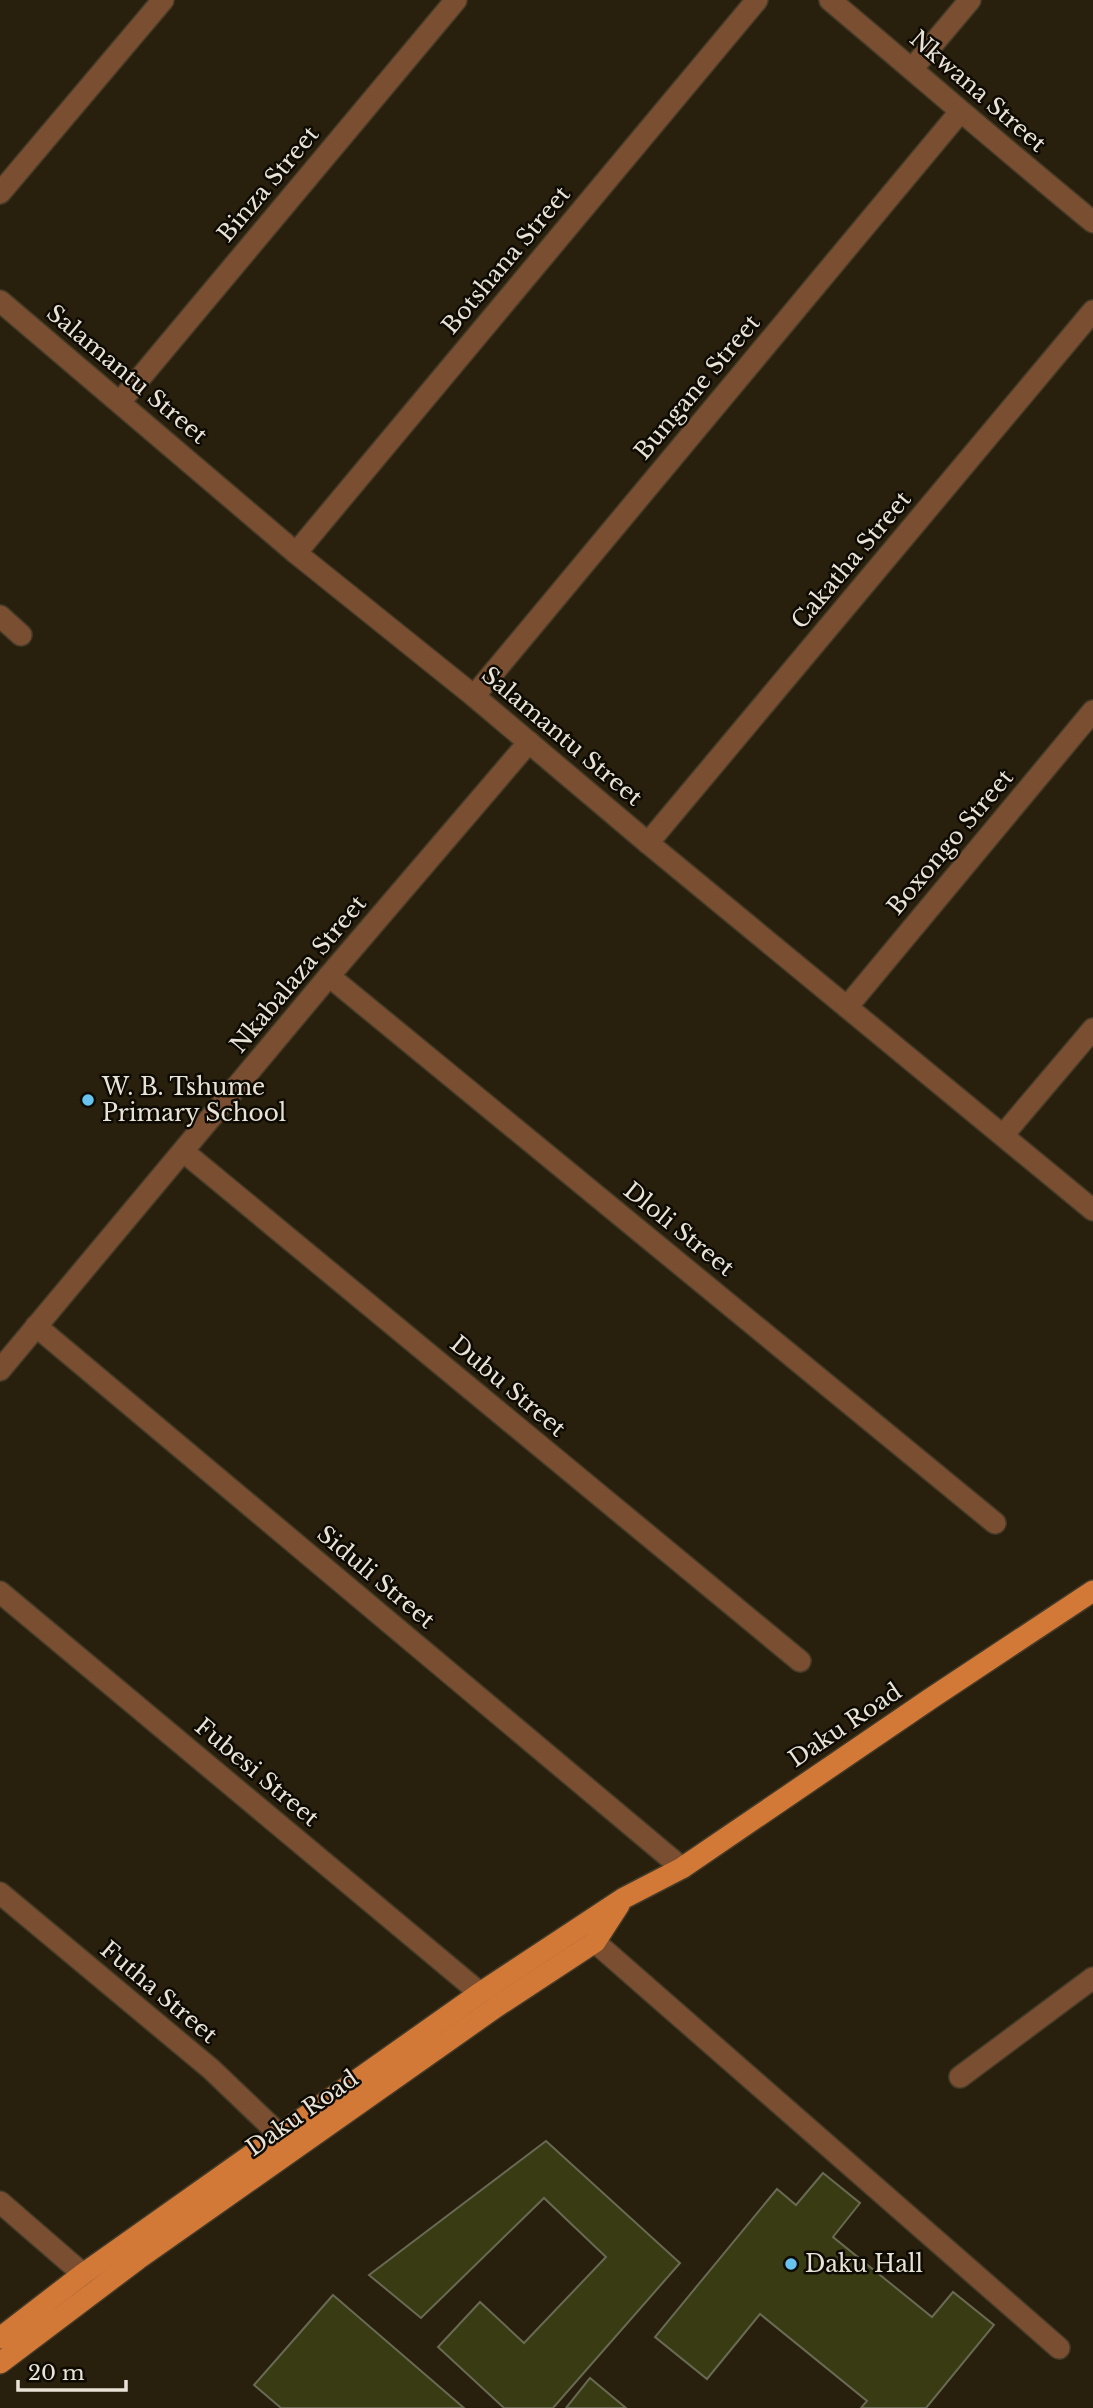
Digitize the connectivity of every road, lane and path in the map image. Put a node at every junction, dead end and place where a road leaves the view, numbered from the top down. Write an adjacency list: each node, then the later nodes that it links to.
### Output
1 (163, 0): 8 (street)
2 (456, 0): 12 (street, Binza Street)
3 (757, 0): 13 (street, Botshana Street)
4 (830, 0): 6 (street, Nkwana Street)
5 (970, 0): 6 (street)
6 (912, 69): 7 (street, Nkwana Street)
7 (960, 113): 9 (street, Nkwana Street); 16 (street, Bungane Street)
8 (0, 193)
9 (1093, 222)
10 (0, 301): 12 (street, Salamantu Street)
11 (1093, 312): 19 (street, Cakatha Street)
12 (120, 402): 13 (street, Salamantu Street)
13 (296, 553): 16 (street, Salamantu Street)
14 (0, 616): 15 (street)
15 (21, 635)
16 (474, 696): 18 (street, Salamantu Street)
17 (1093, 711): 21 (street, Boxongo Street)
18 (529, 742): 19 (street, Salamantu Street); 20 (street, Nkabalaza Street)
19 (648, 843): 21 (street, Salamantu Street)
20 (329, 976): 24 (street, Nkabalaza Street); 28 (street, Dloli Street)
21 (847, 1007): 23 (street, Salamantu Street)
22 (1093, 1028): 23 (street)
23 (1004, 1134): 25 (street, Salamantu Street)
24 (184, 1152): 26 (street, Nkabalaza Street); 31 (street, Dubu Street)
25 (1093, 1210)
26 (36, 1326): 27 (street, Nkabalaza Street); 32 (street, Siduli Street)
27 (0, 1370)
28 (995, 1523)
29 (1093, 1591): 32 (main road, Daku Road)
30 (0, 1592): 37 (street, Fubesi Street)
31 (800, 1661)
32 (682, 1868): 34 (main road, Daku Road)
33 (0, 1893): 39 (street, Futha Street)
34 (624, 1898): 35 (main road, Daku Road); 37 (main road, Daku Road)
35 (595, 1942): 43 (street); 44 (main road, Daku Road)
36 (1093, 1978): 38 (street)
37 (480, 1993): 39 (main road, Daku Road)
38 (960, 2077)
39 (281, 2136): 41 (main road, Daku Road)
40 (0, 2203): 41 (street)
41 (83, 2274): 42 (main road, Daku Road)
42 (0, 2338)
43 (1059, 2348)
44 (0, 2363)

